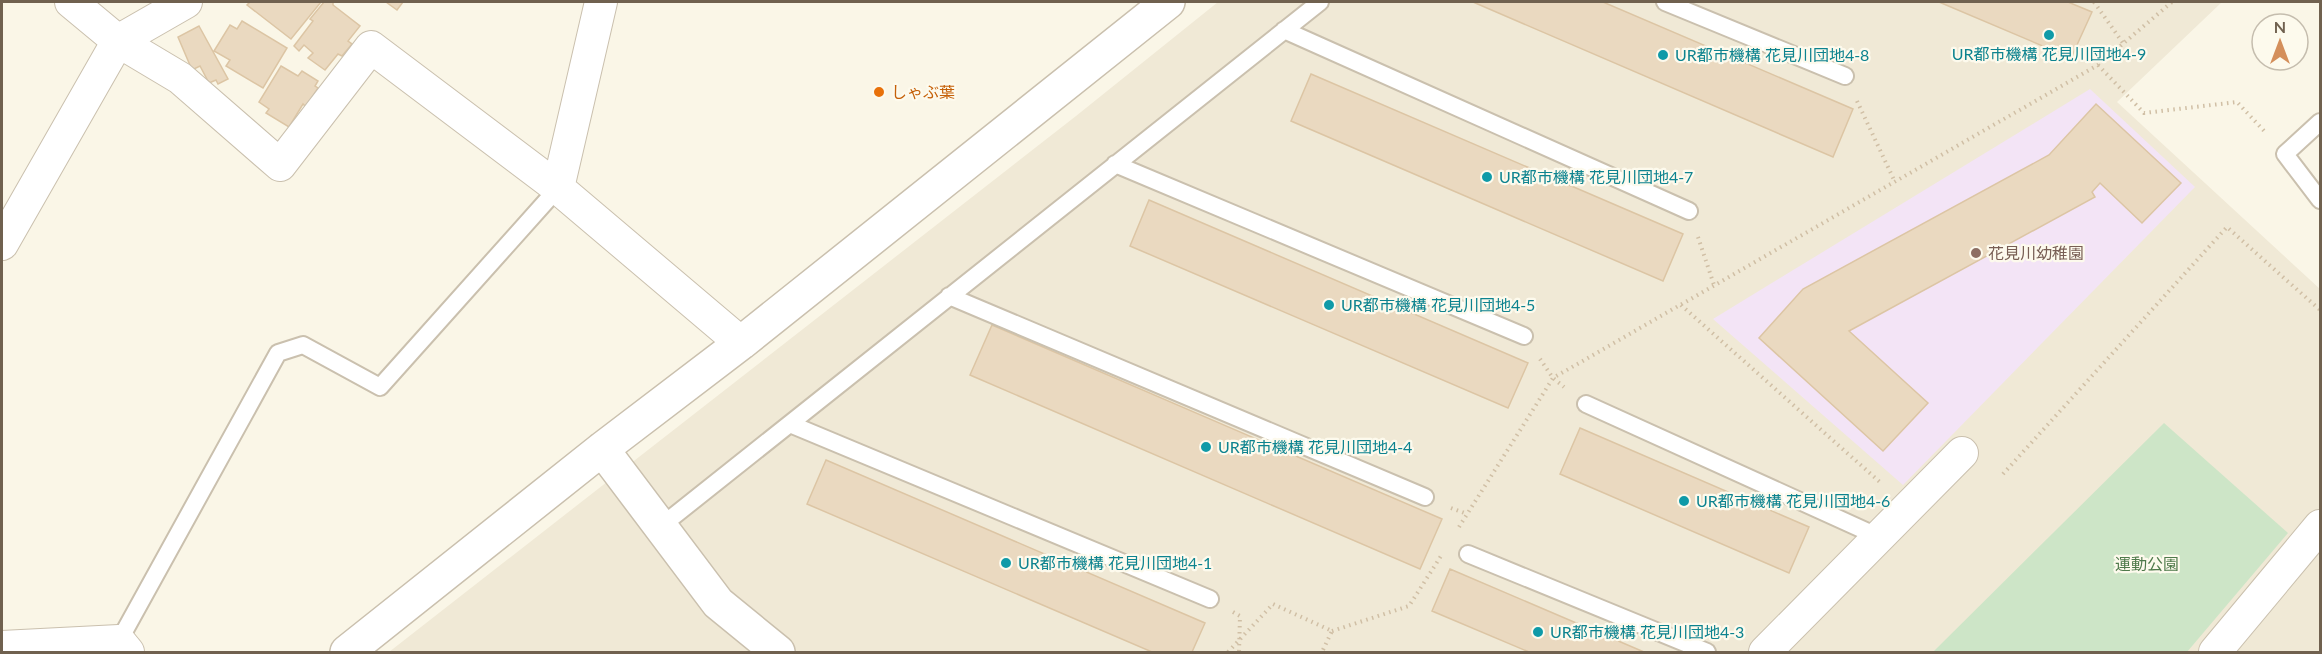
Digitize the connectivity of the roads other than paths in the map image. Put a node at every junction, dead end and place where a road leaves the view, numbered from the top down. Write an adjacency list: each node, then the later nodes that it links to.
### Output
1 (71, 2): 8 (street)
2 (186, 2): 8 (street)
3 (601, 2): 12 (street)
4 (1168, 2): 18 (street)
5 (1320, 2): 7 (lane)
6 (1665, 2): 9 (lane)
7 (1284, 30): 11 (lane); 14 (lane)
8 (118, 41): 12 (street); 15 (street)
9 (1845, 76)
10 (2320, 122): 13 (lane)
11 (1115, 164): 16 (lane); 17 (lane)
12 (558, 188): 18 (street); 30 (lane)
13 (2320, 200)
14 (1689, 211)
15 (2, 244)
16 (949, 296): 20 (lane); 23 (lane)
17 (1524, 336)
18 (741, 343): 21 (street)
19 (1586, 404): 26 (lane)
20 (790, 424): 25 (lane); 28 (lane)
21 (602, 449): 25 (street); 31 (street)
22 (1962, 453): 26 (street)
23 (1425, 497)
24 (2320, 526): 35 (street)
25 (660, 527): 32 (street)
26 (1879, 537): 34 (street)
27 (1468, 554): 33 (lane)
28 (1210, 599)
29 (2, 646): 30 (street)
30 (123, 647)
31 (347, 652)
32 (778, 652)
33 (1707, 652)
34 (1765, 652)
35 (2215, 652)

